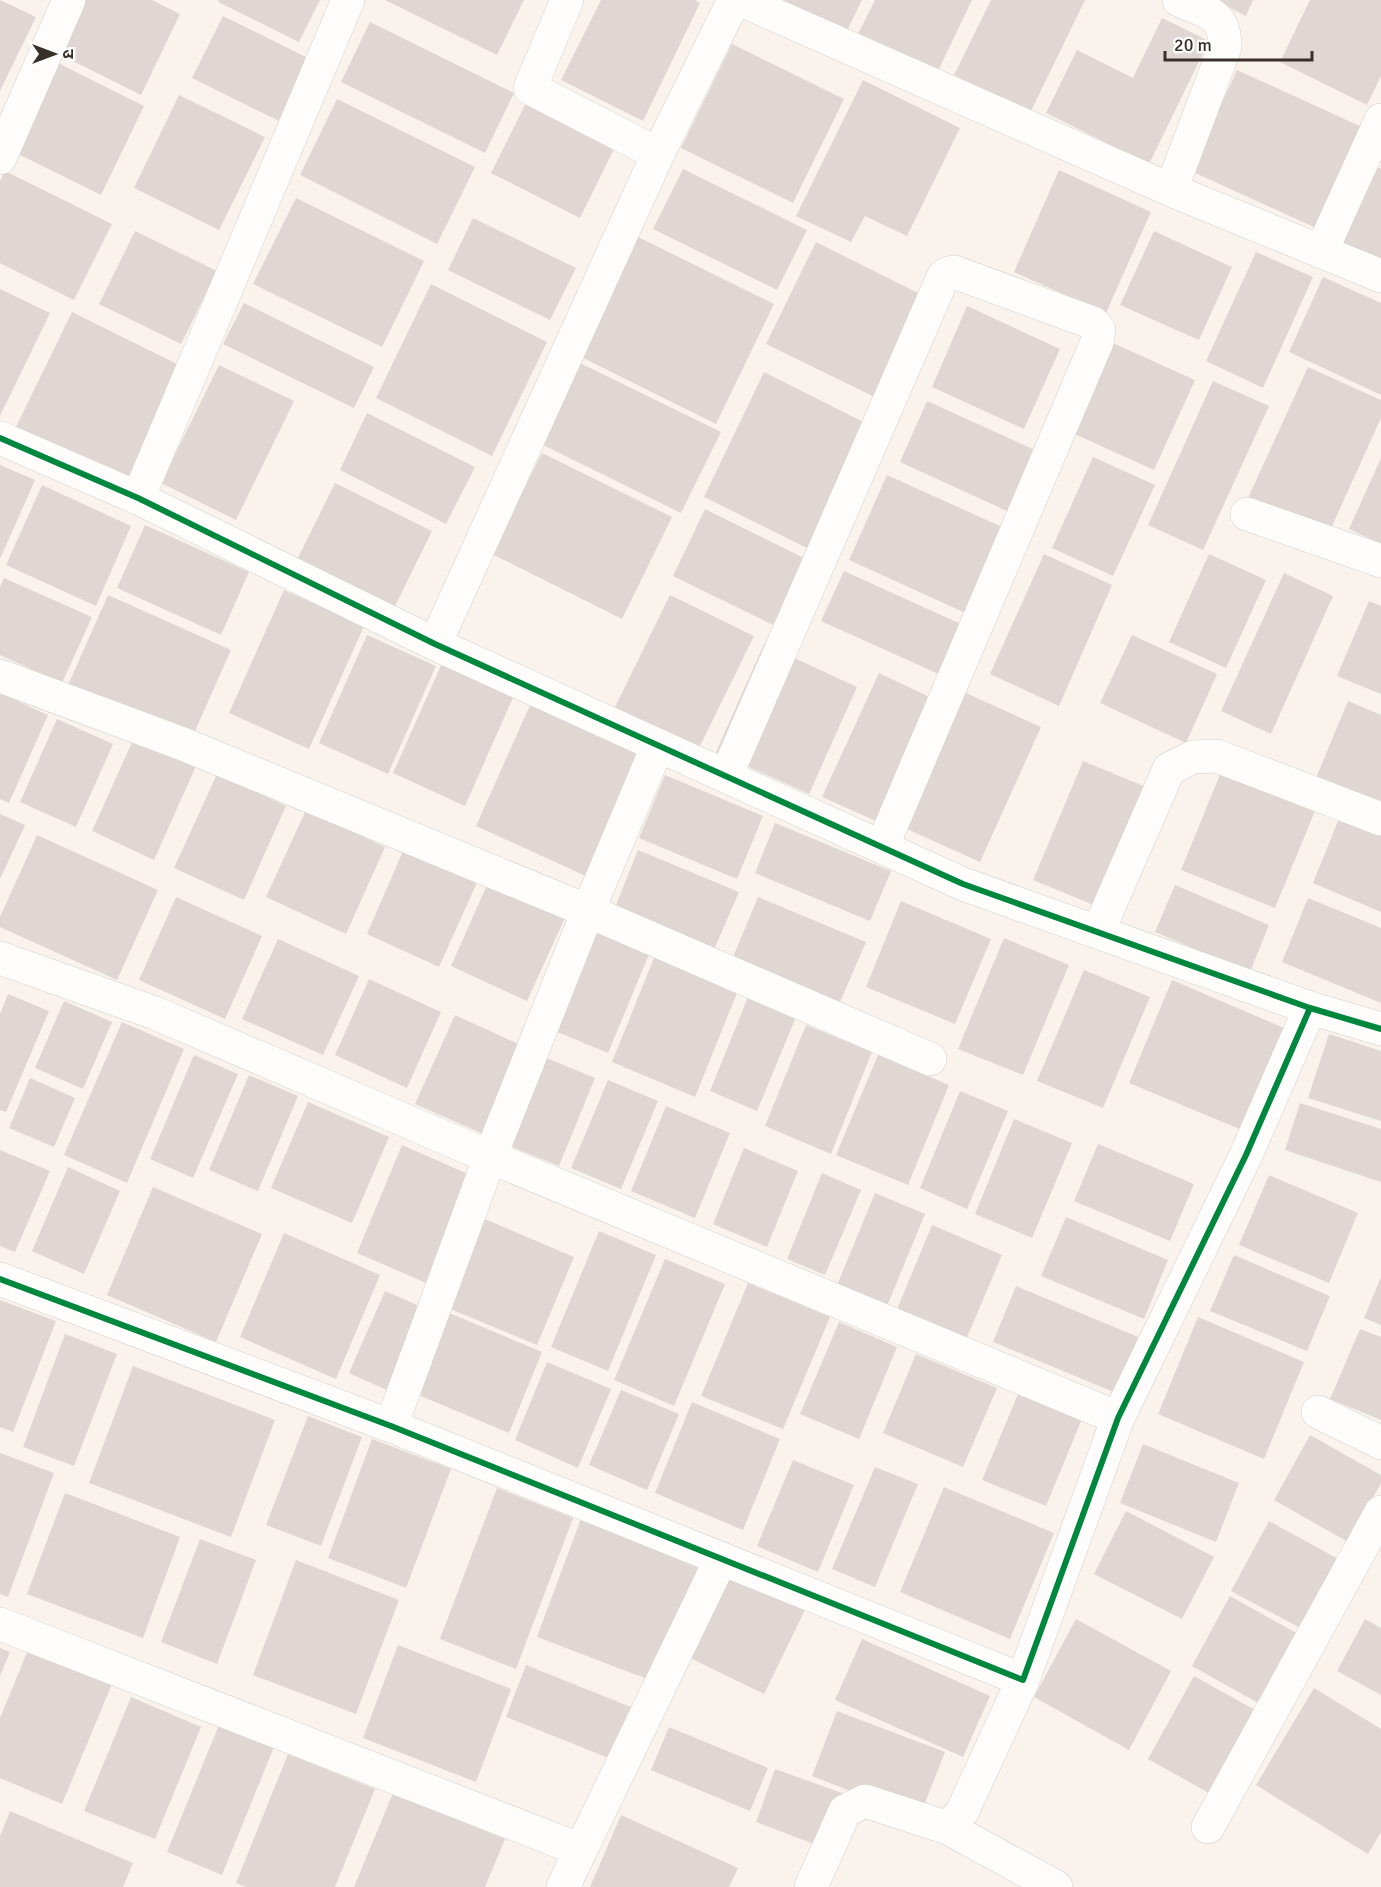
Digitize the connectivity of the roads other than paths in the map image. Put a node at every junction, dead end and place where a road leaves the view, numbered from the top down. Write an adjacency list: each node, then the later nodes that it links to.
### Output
1 (69, 0): 9 (street)
2 (348, 0): 14 (street)
3 (567, 0): 8 (street)
4 (734, 0): 8 (street)
5 (741, 0): 10 (street)
6 (1179, 0): 10 (street)
7 (1381, 120): 11 (street)
8 (658, 154): 17 (street)
9 (0, 158)
10 (1171, 190): 11 (street)
11 (1321, 252): 12 (street)
12 (1381, 276)
13 (0, 438): 14 (street)
14 (138, 498): 17 (street)
15 (1247, 514): 16 (street)
16 (1381, 561)
17 (435, 644): 19 (street)
18 (0, 676): 23 (street)
19 (658, 745): 20 (street); 23 (street)
20 (726, 776): 22 (street); 22 (street)
21 (1381, 819): 24 (street)
22 (882, 847): 24 (street)
23 (588, 911): 28 (street); 29 (street)
24 (1098, 932): 26 (street)
25 (0, 958): 29 (street)
26 (1310, 1008): 27 (street); 32 (street)
27 (1381, 1029)
28 (930, 1059)
29 (489, 1157): 32 (street); 33 (street)
30 (0, 1279): 33 (street)
31 (1318, 1412): 34 (street)
32 (1118, 1418): 38 (street)
33 (391, 1426): 36 (street)
34 (1381, 1443)
35 (1381, 1512): 39 (street)
36 (721, 1559): 38 (street); 41 (street)
37 (0, 1624): 41 (street)
38 (1023, 1680): 40 (street)
39 (1208, 1827)
40 (948, 1828): 43 (street); 44 (street)
41 (581, 1850): 42 (street)
42 (563, 1887)
43 (811, 1887)
44 (1056, 1887)

